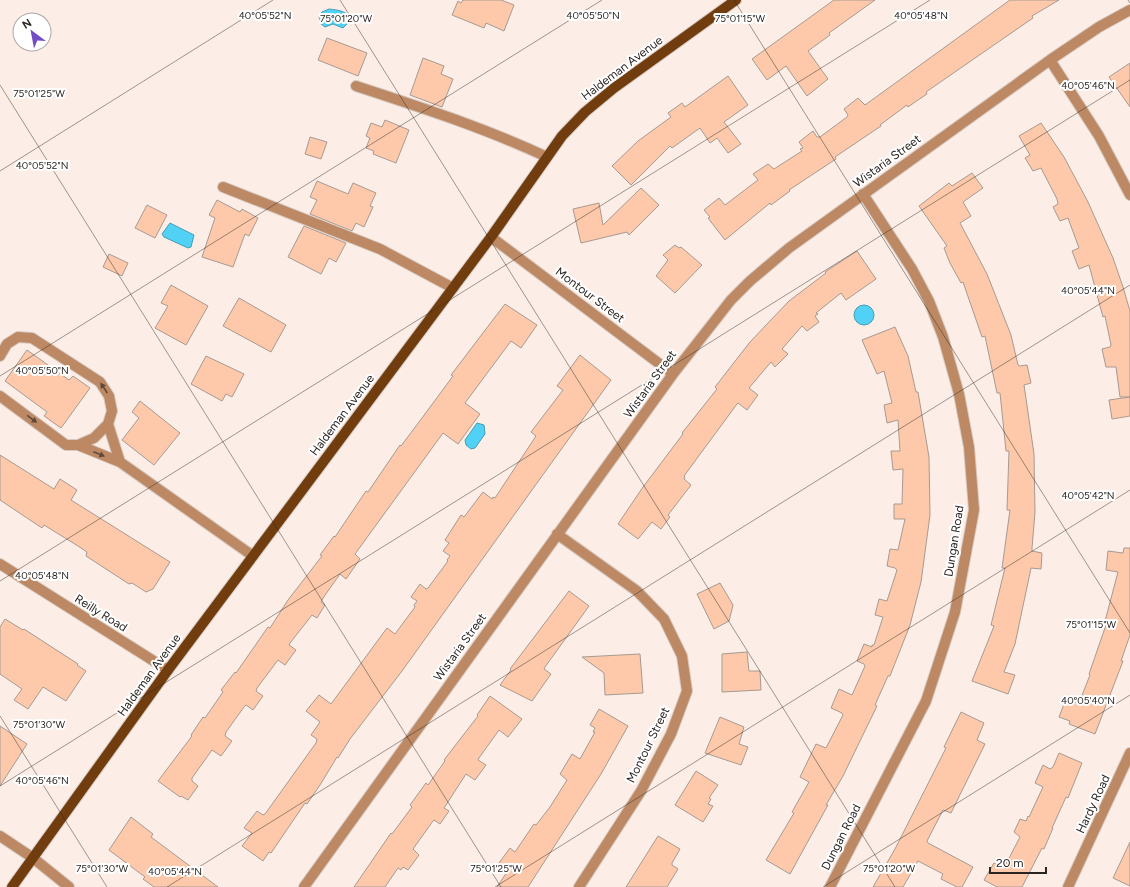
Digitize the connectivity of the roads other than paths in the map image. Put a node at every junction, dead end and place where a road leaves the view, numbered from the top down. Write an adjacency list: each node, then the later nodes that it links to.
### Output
1 (736, 0): 5 (main road, Haldeman Avenue)
2 (1130, 10): 3 (street, Wistaria Street)
3 (1050, 60): 7 (street, Wistaria Street); 8 (street)
4 (356, 86): 5 (street)
5 (547, 157): 9 (main road, Haldeman Avenue)
6 (223, 188): 10 (street)
7 (863, 194): 12 (street, Wistaria Street); 28 (street, Dungan Road)
8 (1130, 195)
9 (491, 237): 10 (main road, Haldeman Avenue); 12 (street, Montour Street)
10 (453, 288): 18 (main road, Haldeman Avenue)
11 (0, 356): 14 (street, one-way to 11)
12 (673, 374): 17 (street, Wistaria Street)
13 (0, 396): 15 (street, one-way to 15)
14 (108, 424): 15 (street); 16 (street)
15 (78, 445): 16 (street, one-way to 16)
16 (120, 462): 18 (street)
17 (557, 534): 26 (street, Wistaria Street); 27 (street, Montour Street)
18 (253, 556): 20 (main road, Haldeman Avenue)
19 (0, 564): 20 (street, Reilly Road)
20 (168, 670): 23 (main road, Haldeman Avenue)
21 (1130, 753): 29 (street, Hardy Road)
22 (0, 836): 23 (street)
23 (33, 858): 24 (main road, Haldeman Avenue); 25 (street)
24 (12, 887)
25 (69, 887)
26 (304, 887)
27 (579, 887)
28 (830, 887)
29 (1068, 887)

